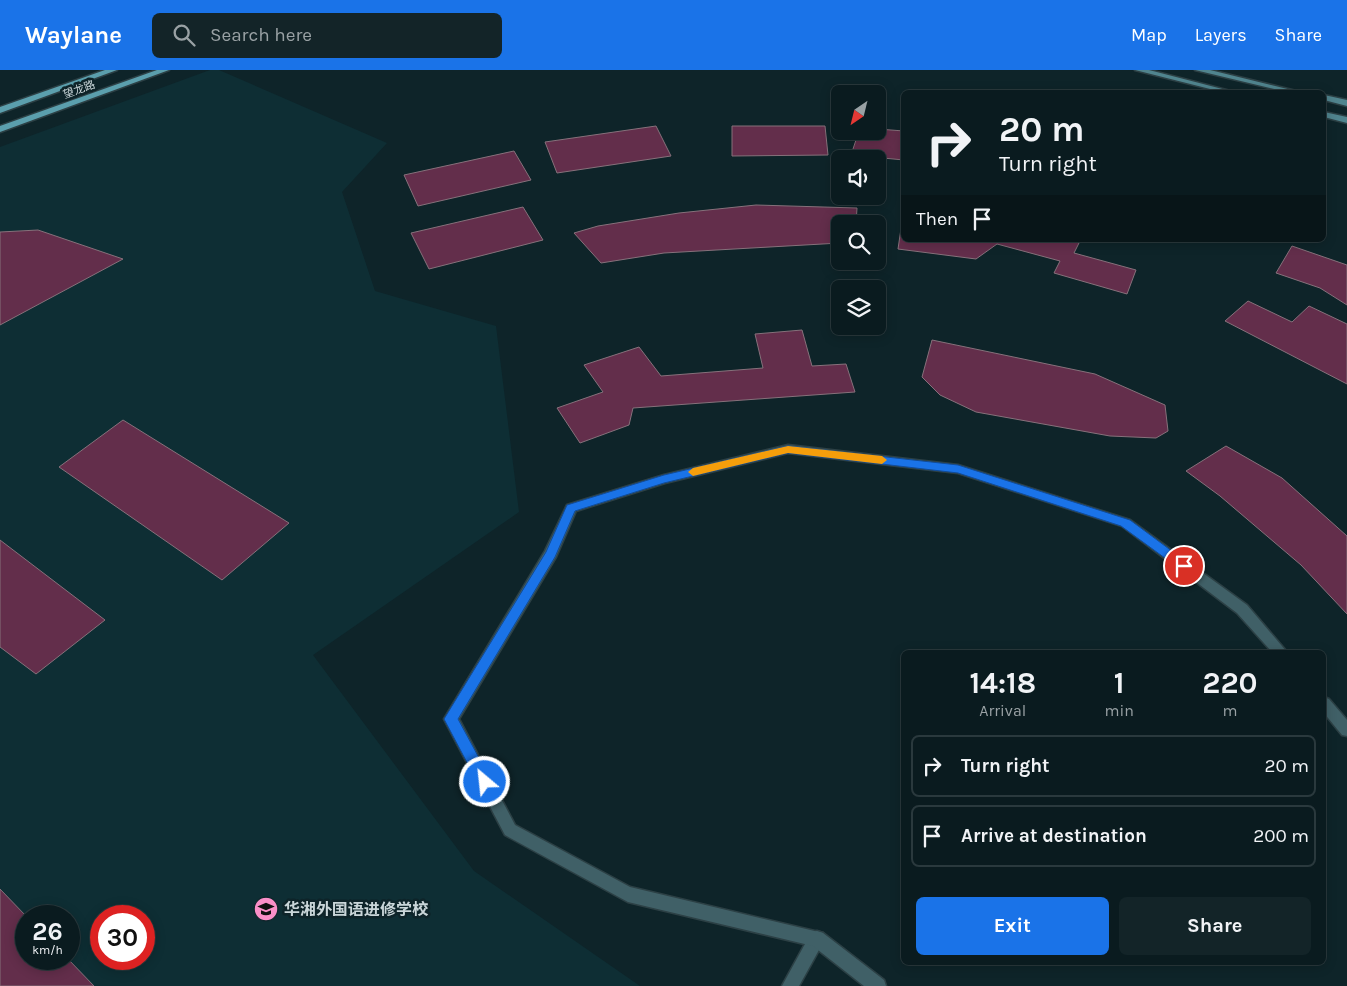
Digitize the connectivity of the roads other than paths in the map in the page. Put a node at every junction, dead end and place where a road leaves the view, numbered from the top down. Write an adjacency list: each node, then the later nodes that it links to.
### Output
1 (113, 70): 9 (main road, 望龙路)
2 (165, 70): 12 (main road, 望龙路)
3 (1139, 70): 5 (main road)
4 (1199, 70): 6 (main road)
5 (1222, 90)
6 (1287, 90)
7 (1326, 98): 8 (main road)
8 (1347, 103)
9 (0, 110)
10 (1326, 115): 11 (main road)
11 (1347, 120)
12 (0, 129)
13 (1278, 650): 16 (street)
14 (1326, 705): 15 (street)
15 (1347, 730)
16 (817, 940): 17 (street); 18 (street)
17 (790, 986)
18 (878, 986)

